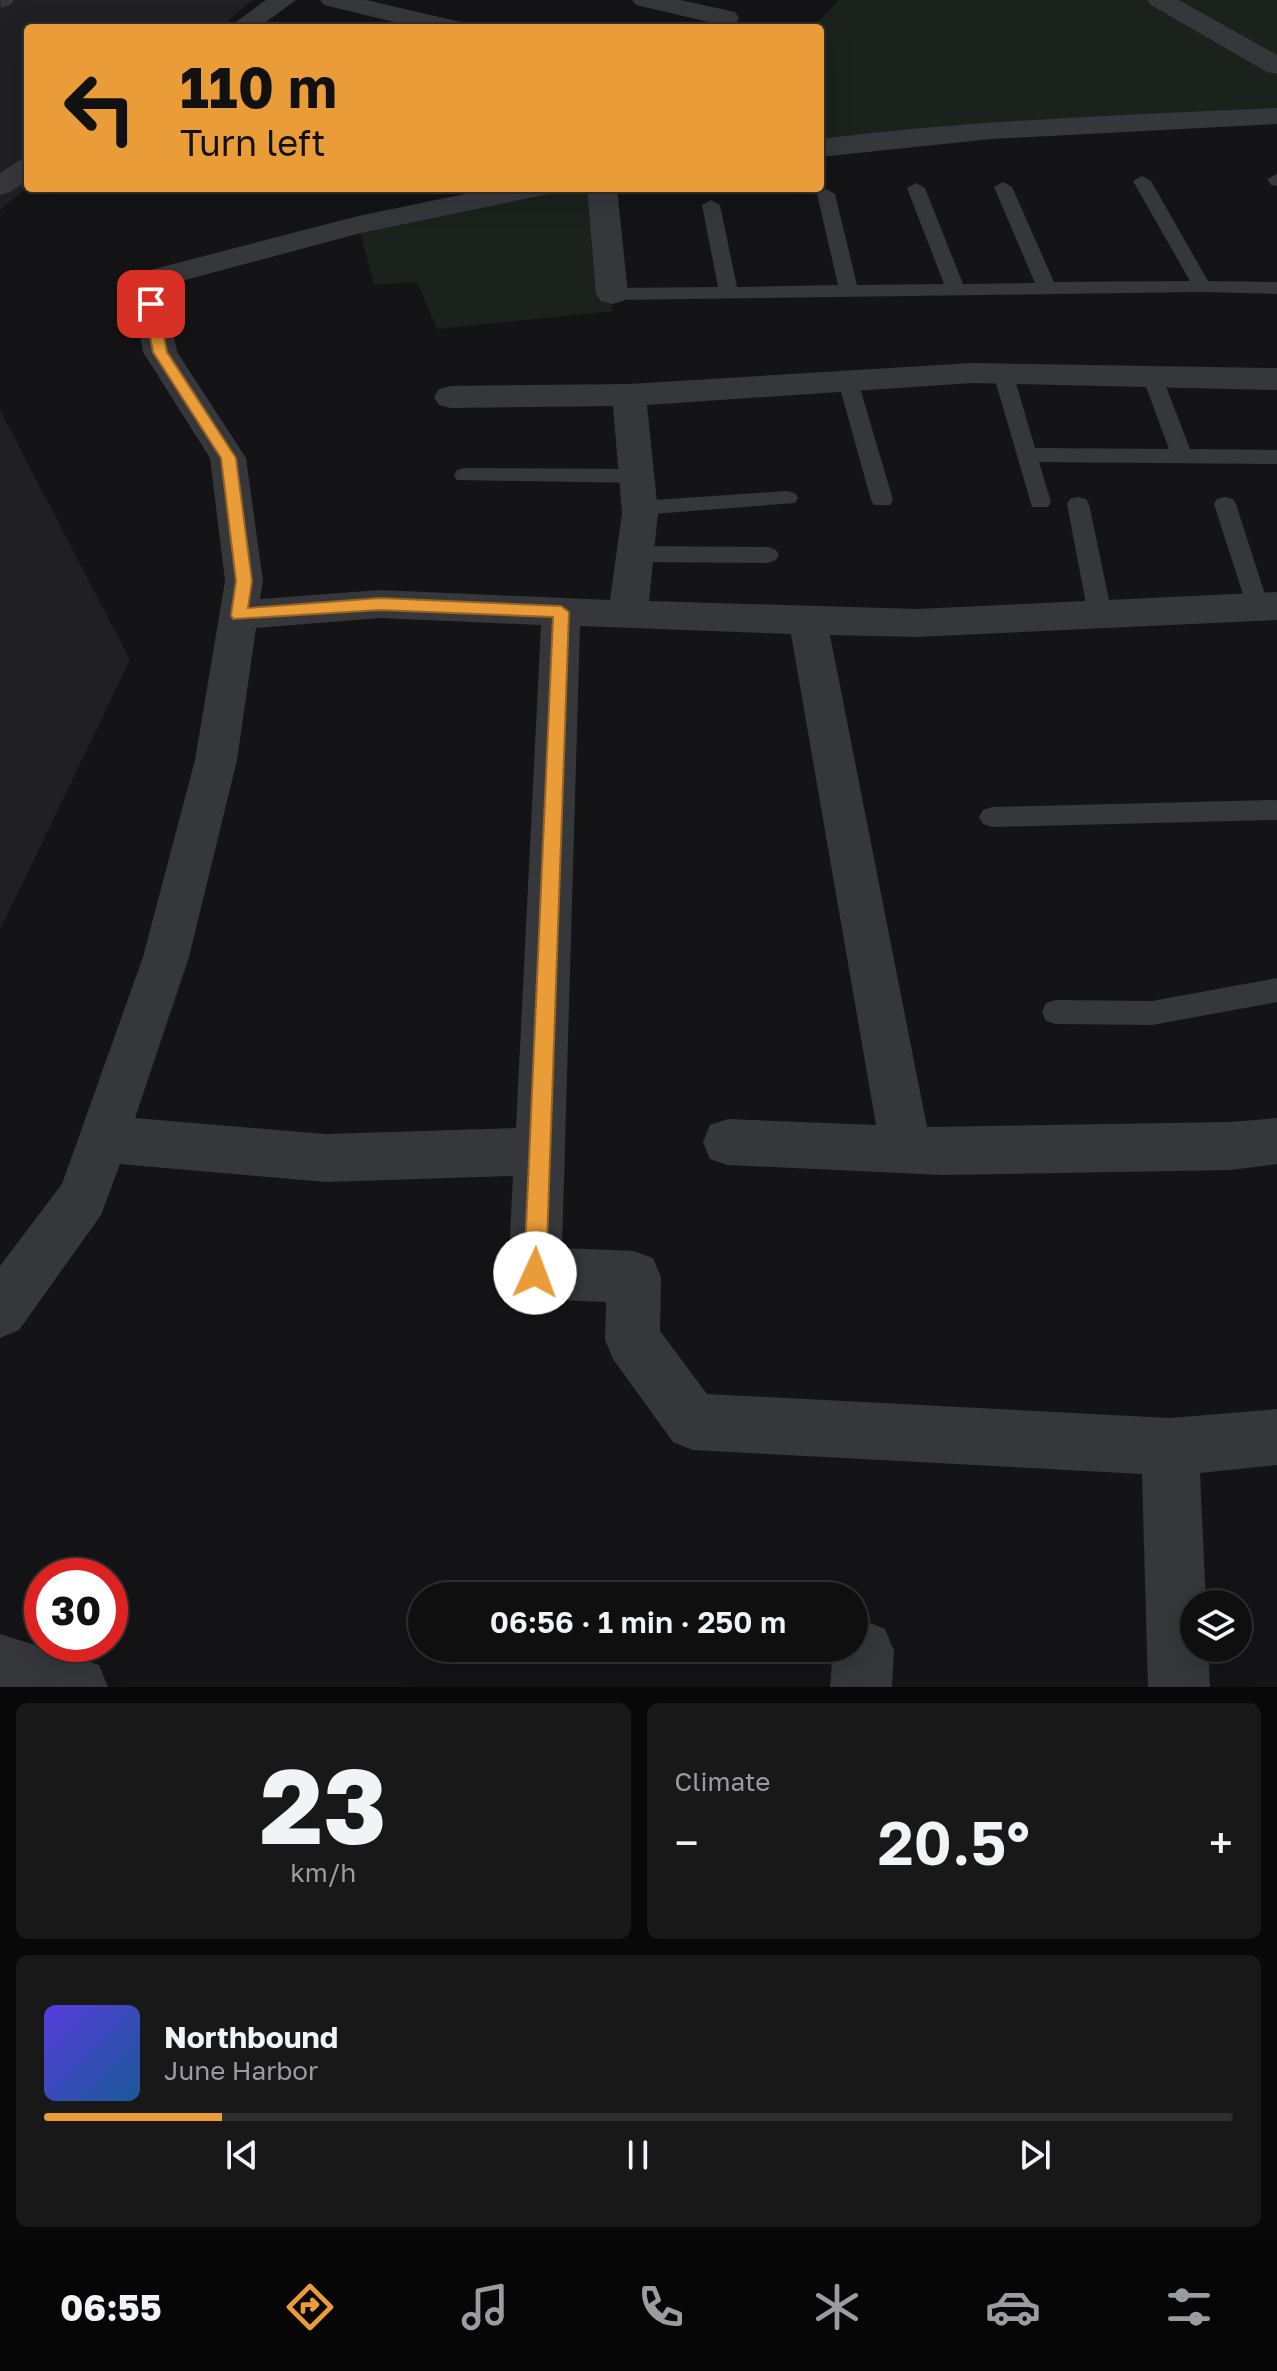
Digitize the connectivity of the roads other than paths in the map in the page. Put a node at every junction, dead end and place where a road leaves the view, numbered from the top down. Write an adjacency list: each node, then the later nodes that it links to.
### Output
1 (283, 0): 7 (street)
2 (333, 0): 8 (street)
3 (645, 0): 6 (street)
4 (745, 0): 6 (street)
5 (1160, 0): 9 (street)
6 (721, 23)
7 (247, 24)
8 (435, 24)
9 (1277, 66)
10 (1277, 116): 11 (street)
11 (824, 147)
12 (24, 170): 14 (street)
13 (1142, 181): 21 (lane)
14 (0, 186)
15 (1003, 187): 23 (lane)
16 (916, 188): 24 (lane)
17 (519, 192): 50 (street)
18 (602, 192): 27 (street)
19 (826, 194): 25 (lane)
20 (711, 205): 26 (lane)
21 (1202, 286): 22 (lane); 23 (lane)
22 (1277, 288)
23 (1047, 289): 24 (lane)
24 (956, 290): 25 (lane)
25 (849, 292): 26 (lane)
26 (729, 293): 27 (lane)
27 (612, 294)
28 (1003, 373): 29 (street); 31 (street); 34 (lane)
29 (1152, 376): 30 (street); 35 (lane)
30 (1277, 379)
31 (848, 381): 32 (street); 40 (lane)
32 (629, 395): 33 (street); 38 (street)
33 (451, 397)
34 (1026, 455): 35 (lane); 41 (lane)
35 (1182, 456): 36 (lane)
36 (1277, 457)
37 (465, 475): 38 (lane)
38 (638, 492): 39 (lane); 44 (street)
39 (787, 498)
40 (882, 500)
41 (1040, 502)
42 (1078, 504): 49 (lane)
43 (1225, 504): 46 (lane)
44 (635, 554): 45 (lane); 48 (street)
45 (768, 555)
46 (1268, 606): 49 (street)
47 (561, 612): 48 (street); 50 (street); 60 (street)
48 (628, 614): 51 (street)
49 (1100, 614): 51 (street)
50 (239, 615): 56 (street)
51 (808, 620): 59 (street)
52 (1277, 810): 53 (lane)
53 (992, 817)
54 (1277, 990): 55 (lane)
55 (1056, 1012)
56 (103, 1139): 60 (street); 61 (street)
57 (1277, 1141): 59 (street)
58 (728, 1142): 59 (street)
59 (906, 1149)
60 (539, 1151): 63 (street)
61 (0, 1311)
62 (1277, 1437): 63 (street)
63 (1170, 1447): 66 (street)
64 (0, 1665): 65 (street)
65 (77, 1687)
66 (1179, 1687)

